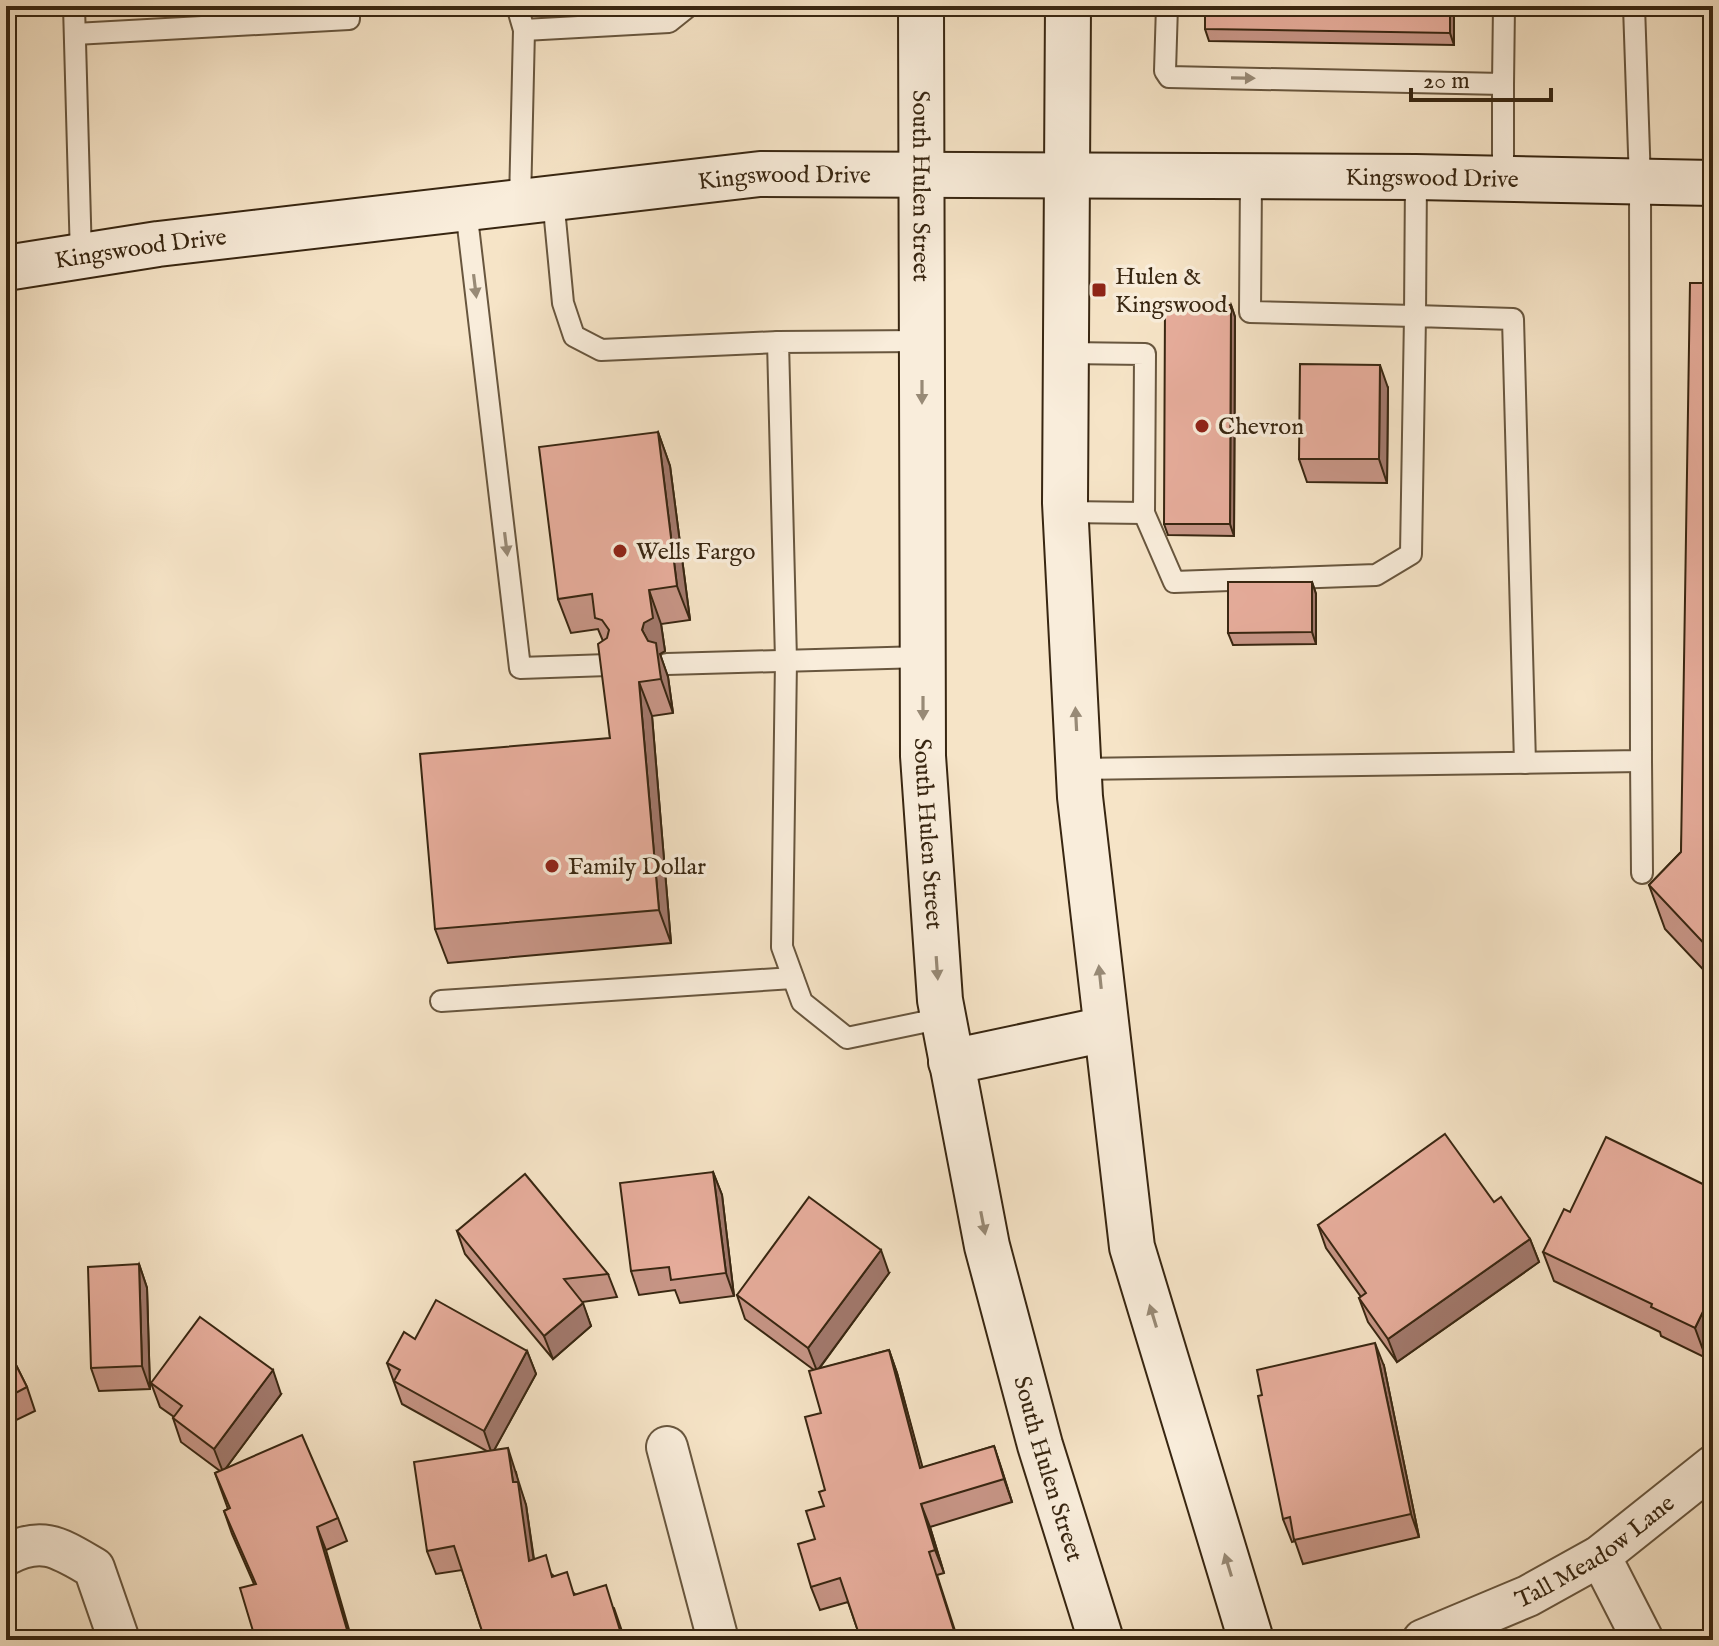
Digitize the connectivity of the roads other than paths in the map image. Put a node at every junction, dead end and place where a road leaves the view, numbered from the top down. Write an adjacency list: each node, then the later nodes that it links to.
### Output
1 (74, 6): 11 (lane)
2 (349, 6): 11 (lane)
3 (517, 6): 10 (lane)
4 (689, 6): 10 (lane)
5 (921, 6): 13 (main road, South Hulen Street)
6 (1068, 6): 14 (main road)
7 (1167, 6): 12 (lane, one-way to 12)
8 (1504, 6): 12 (lane)
9 (1634, 6): 18 (lane)
10 (524, 30): 20 (lane)
11 (75, 34): 22 (lane)
12 (1503, 84): 17 (lane)
13 (921, 176): 14 (main road, Kingswood Drive); 20 (main road, Kingswood Drive); 25 (main road, South Hulen Street)
14 (1067, 176): 16 (main road, Kingswood Drive); 27 (main road)
15 (1416, 177): 16 (main road, Kingswood Drive); 17 (main road, Kingswood Drive); 24 (lane)
16 (1251, 178): 24 (lane)
17 (1503, 179): 18 (main road, Kingswood Drive)
18 (1640, 182): 19 (main road, Kingswood Drive); 34 (lane)
19 (1713, 183)
20 (536, 200): 21 (main road, Kingswood Drive); 26 (lane)
21 (466, 209): 22 (main road, Kingswood Drive); 33 (lane, one-way to 33)
22 (81, 257): 23 (main road, Kingswood Drive)
23 (6, 268)
24 (1415, 316): 29 (lane); 35 (lane)
25 (922, 341): 26 (lane); 30 (main road, South Hulen Street, one-way to 30)
26 (778, 342): 31 (lane)
27 (1067, 353): 28 (main road); 29 (lane)
28 (1066, 512): 29 (lane); 36 (main road, one-way to 28)
29 (1144, 513)
30 (923, 657): 31 (lane); 40 (main road, South Hulen Street, one-way to 40)
31 (786, 660): 32 (lane); 38 (lane)
32 (667, 664)
33 (608, 665)
34 (1641, 761): 35 (lane); 37 (lane)
35 (1525, 763): 36 (lane)
36 (1078, 769): 41 (main road, one-way to 36)
37 (1642, 873)
38 (793, 978): 39 (lane); 40 (lane)
39 (441, 1001)
40 (943, 1018): 42 (main road, South Hulen Street)
41 (1106, 1029): 42 (main road); 50 (main road, one-way to 41)
42 (951, 1062): 49 (main road, South Hulen Street, one-way to 49)
43 (667, 1447): 48 (street)
44 (1713, 1466): 46 (street, Tall Meadow Lane)
45 (6, 1555): 47 (street)
46 (1600, 1556): 51 (street, Tall Meadow Lane); 52 (street)
47 (119, 1640)
48 (718, 1640)
49 (1101, 1640)
50 (1251, 1640)
51 (1423, 1640)
52 (1643, 1640)

